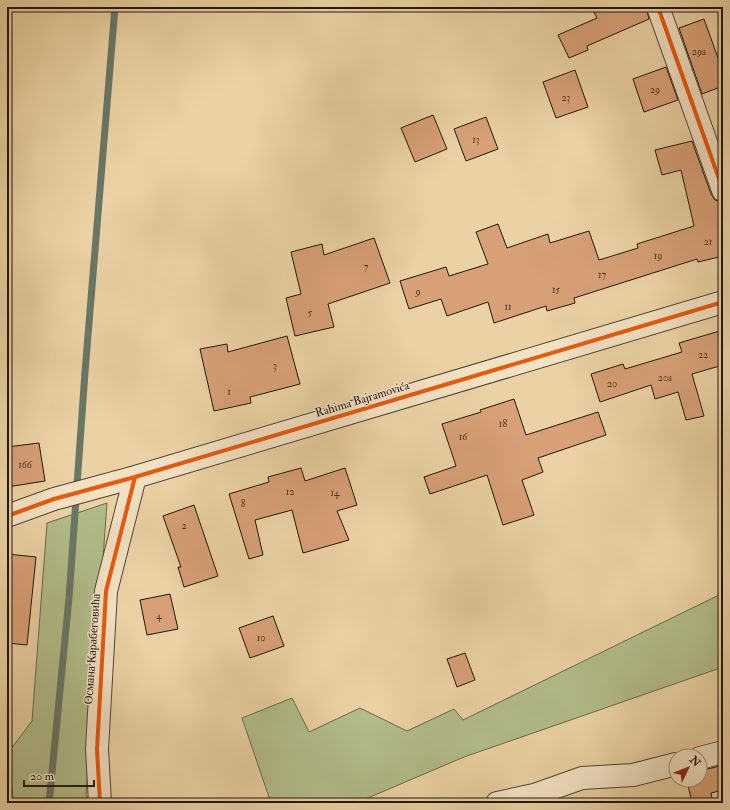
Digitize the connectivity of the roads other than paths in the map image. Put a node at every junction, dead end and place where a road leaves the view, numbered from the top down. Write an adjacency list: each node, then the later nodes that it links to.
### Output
1 (658, 7): 2 (street)
2 (723, 190)
3 (723, 302): 4 (street, Rahima Bajramovića)
4 (135, 477): 5 (street, Rahima Bajramovića); 9 (street, Османа Карабеговића)
5 (7, 516)
6 (723, 752): 7 (street)
7 (708, 756)
8 (668, 766): 10 (street)
9 (100, 803)
10 (497, 803)

